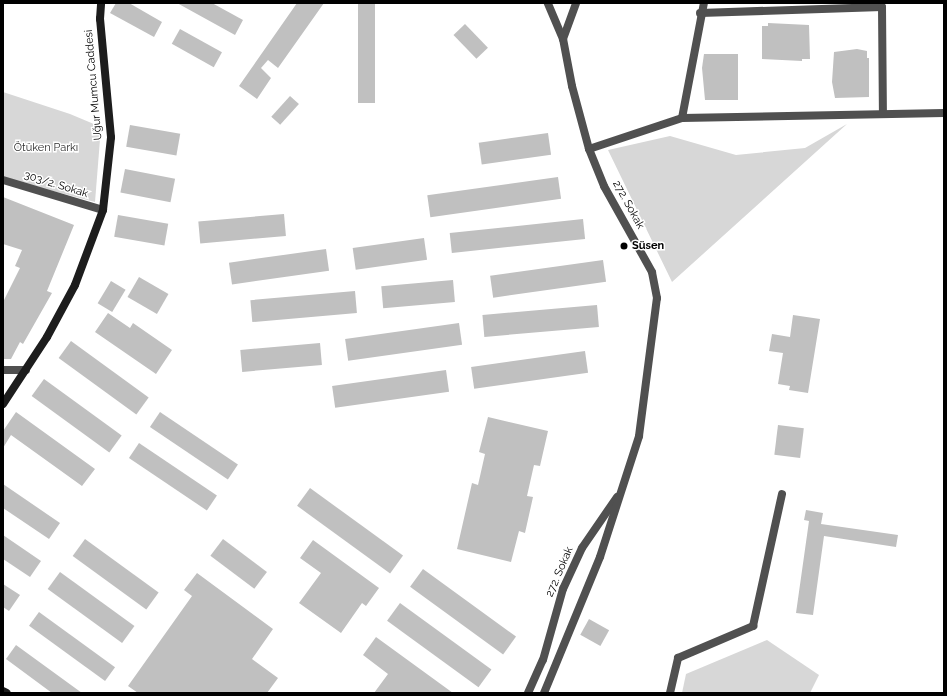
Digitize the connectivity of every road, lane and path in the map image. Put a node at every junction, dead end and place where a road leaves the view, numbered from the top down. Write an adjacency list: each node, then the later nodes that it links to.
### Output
1 (101, 3): 13 (main road, Uğur Mumcu Caddesi)
2 (548, 3): 7 (street, 272. Sokak)
3 (576, 3): 7 (street)
4 (704, 3): 6 (street)
5 (827, 6): 6 (street); 8 (street)
6 (700, 13): 10 (street)
7 (563, 39): 11 (street, 272. Sokak)
8 (883, 112): 9 (street); 10 (street)
9 (944, 113)
10 (682, 118): 11 (street)
11 (589, 149): 17 (street, 272. Sokak)
12 (3, 180): 13 (street, 303/2. Sokak)
13 (103, 210): 15 (main road, Uğur Mumcu Caddesi)
14 (3, 370): 15 (street)
15 (26, 370): 16 (main road, Uğur Mumcu Caddesi)
16 (3, 404)
17 (622, 490): 20 (street, 272. Sokak); 22 (street, 272. Sokak)
18 (782, 494): 23 (street)
19 (3, 691): 21 (main road)
20 (532, 692)
21 (7, 693)
22 (544, 693)
23 (670, 693)

